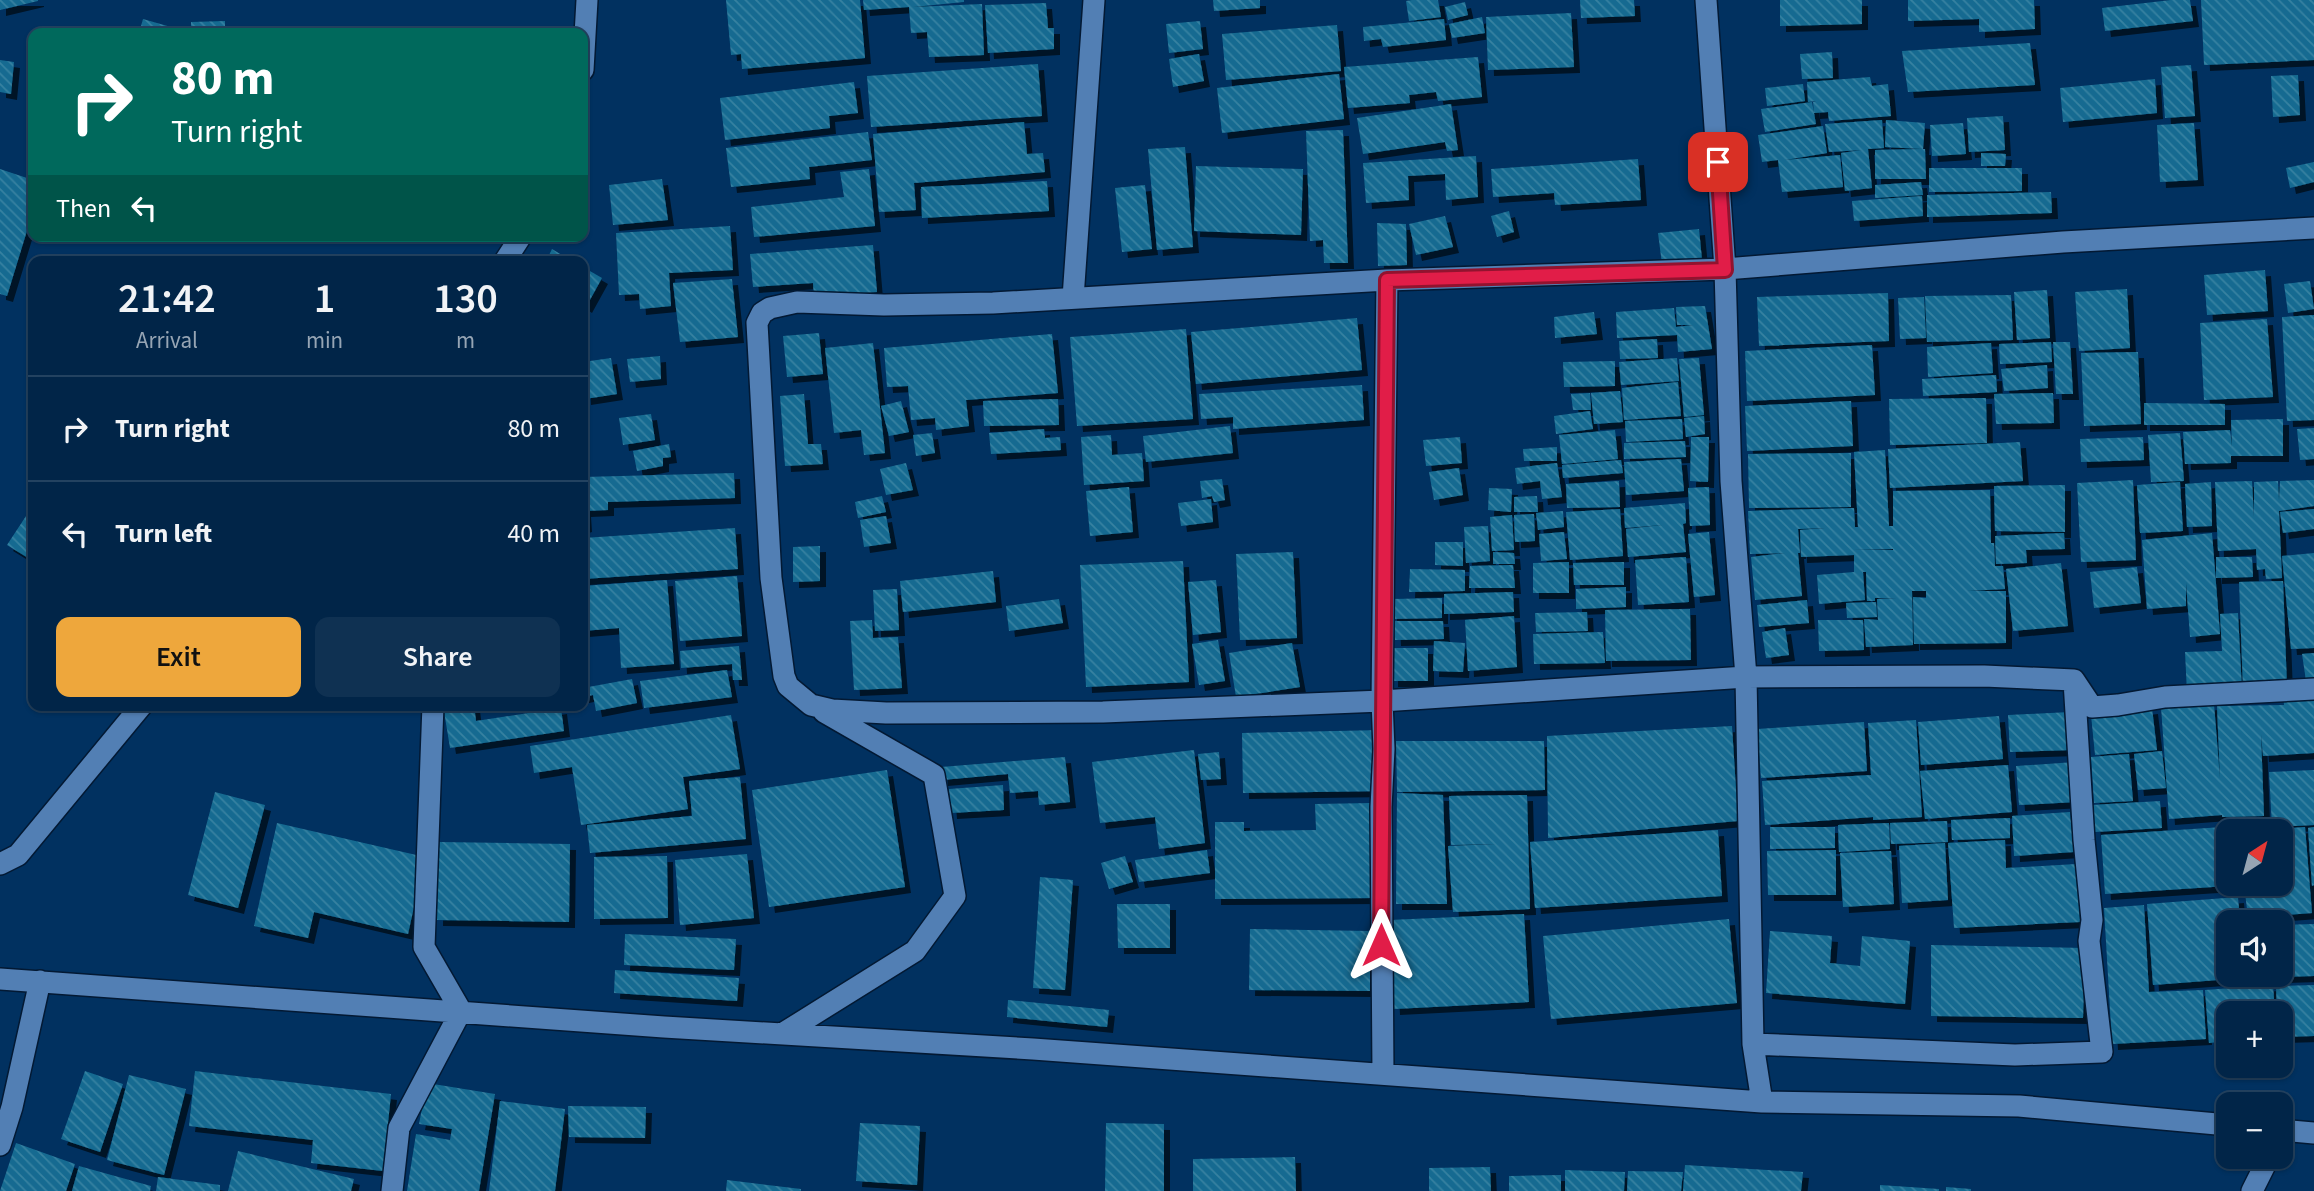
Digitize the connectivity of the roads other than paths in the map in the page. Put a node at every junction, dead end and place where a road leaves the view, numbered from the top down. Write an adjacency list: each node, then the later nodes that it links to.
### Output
1 (587, 0): 4 (street)
2 (1094, 0): 8 (street)
3 (1706, 0): 6 (street)
4 (585, 28)
5 (2314, 228): 6 (street)
6 (1725, 270): 7 (street); 9 (street)
7 (1387, 280): 8 (street); 12 (street)
8 (1073, 298): 13 (street)
9 (1746, 677): 10 (street); 12 (street); 21 (street)
10 (2074, 680): 11 (street); 21 (street)
11 (2314, 690)
12 (1382, 701): 13 (street); 22 (street)
13 (811, 705): 20 (street)
14 (137, 711): 16 (street)
15 (433, 711): 19 (street)
16 (0, 864)
17 (0, 979): 18 (street)
18 (40, 981): 19 (street); 27 (street)
19 (461, 1011): 20 (street); 29 (street)
20 (782, 1034): 22 (street)
21 (1753, 1044): 23 (street)
22 (1383, 1074): 23 (street)
23 (1762, 1102): 24 (street)
24 (2216, 1124)
25 (2293, 1132): 26 (street)
26 (2314, 1133)
27 (0, 1145)
28 (2263, 1169): 30 (street)
29 (392, 1191)
30 (2252, 1191)

